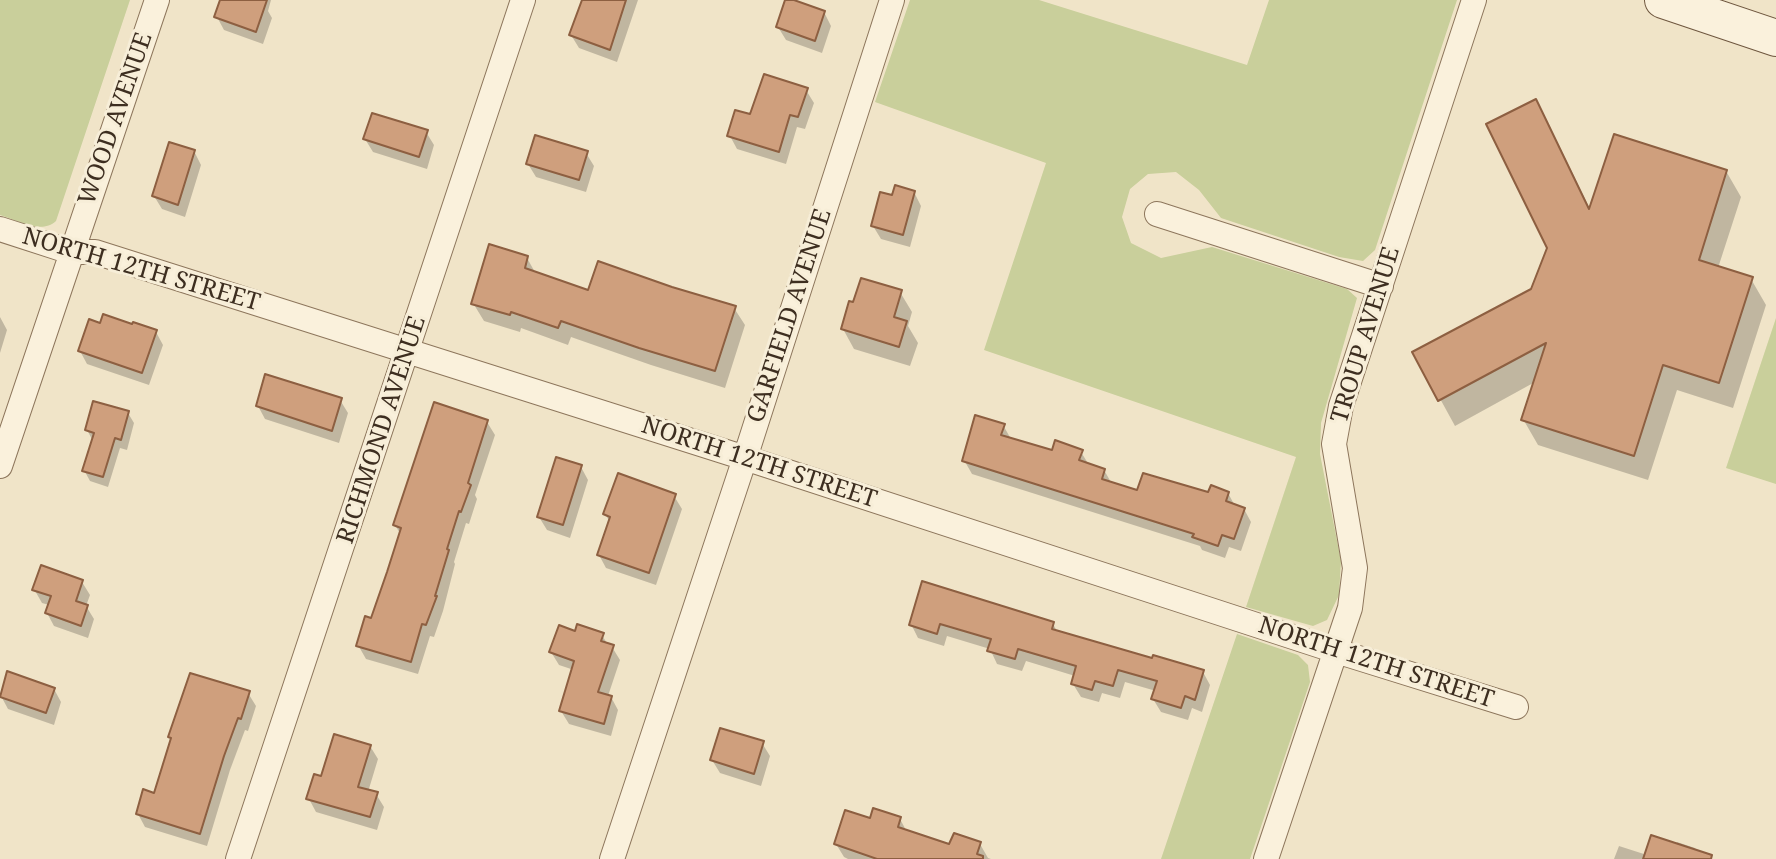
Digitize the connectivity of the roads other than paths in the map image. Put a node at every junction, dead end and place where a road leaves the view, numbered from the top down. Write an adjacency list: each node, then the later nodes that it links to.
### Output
1 (157, 0): 9 (street, WOOD AVENUE)
2 (523, 0): 11 (street, RICHMOND AVENUE)
3 (892, 0): 12 (street, GARFIELD AVENUE)
4 (1474, 0): 10 (street, TROUP AVENUE)
5 (1663, 0): 6 (street)
6 (1776, 38)
7 (1157, 214): 10 (street)
8 (0, 229): 9 (street, NORTH 12TH STREET)
9 (71, 252): 11 (street, NORTH 12TH STREET); 13 (street, WOOD AVENUE)
10 (1381, 286): 14 (street, TROUP AVENUE)
11 (408, 351): 12 (street, NORTH 12TH STREET); 17 (street, RICHMOND AVENUE)
12 (745, 458): 14 (street, NORTH 12TH STREET); 16 (street, GARFIELD AVENUE)
13 (0, 466)
14 (1336, 651): 15 (street, NORTH 12TH STREET); 18 (street, TROUP AVENUE)
15 (1516, 707)
16 (620, 857)
17 (238, 859)
18 (1266, 859)

